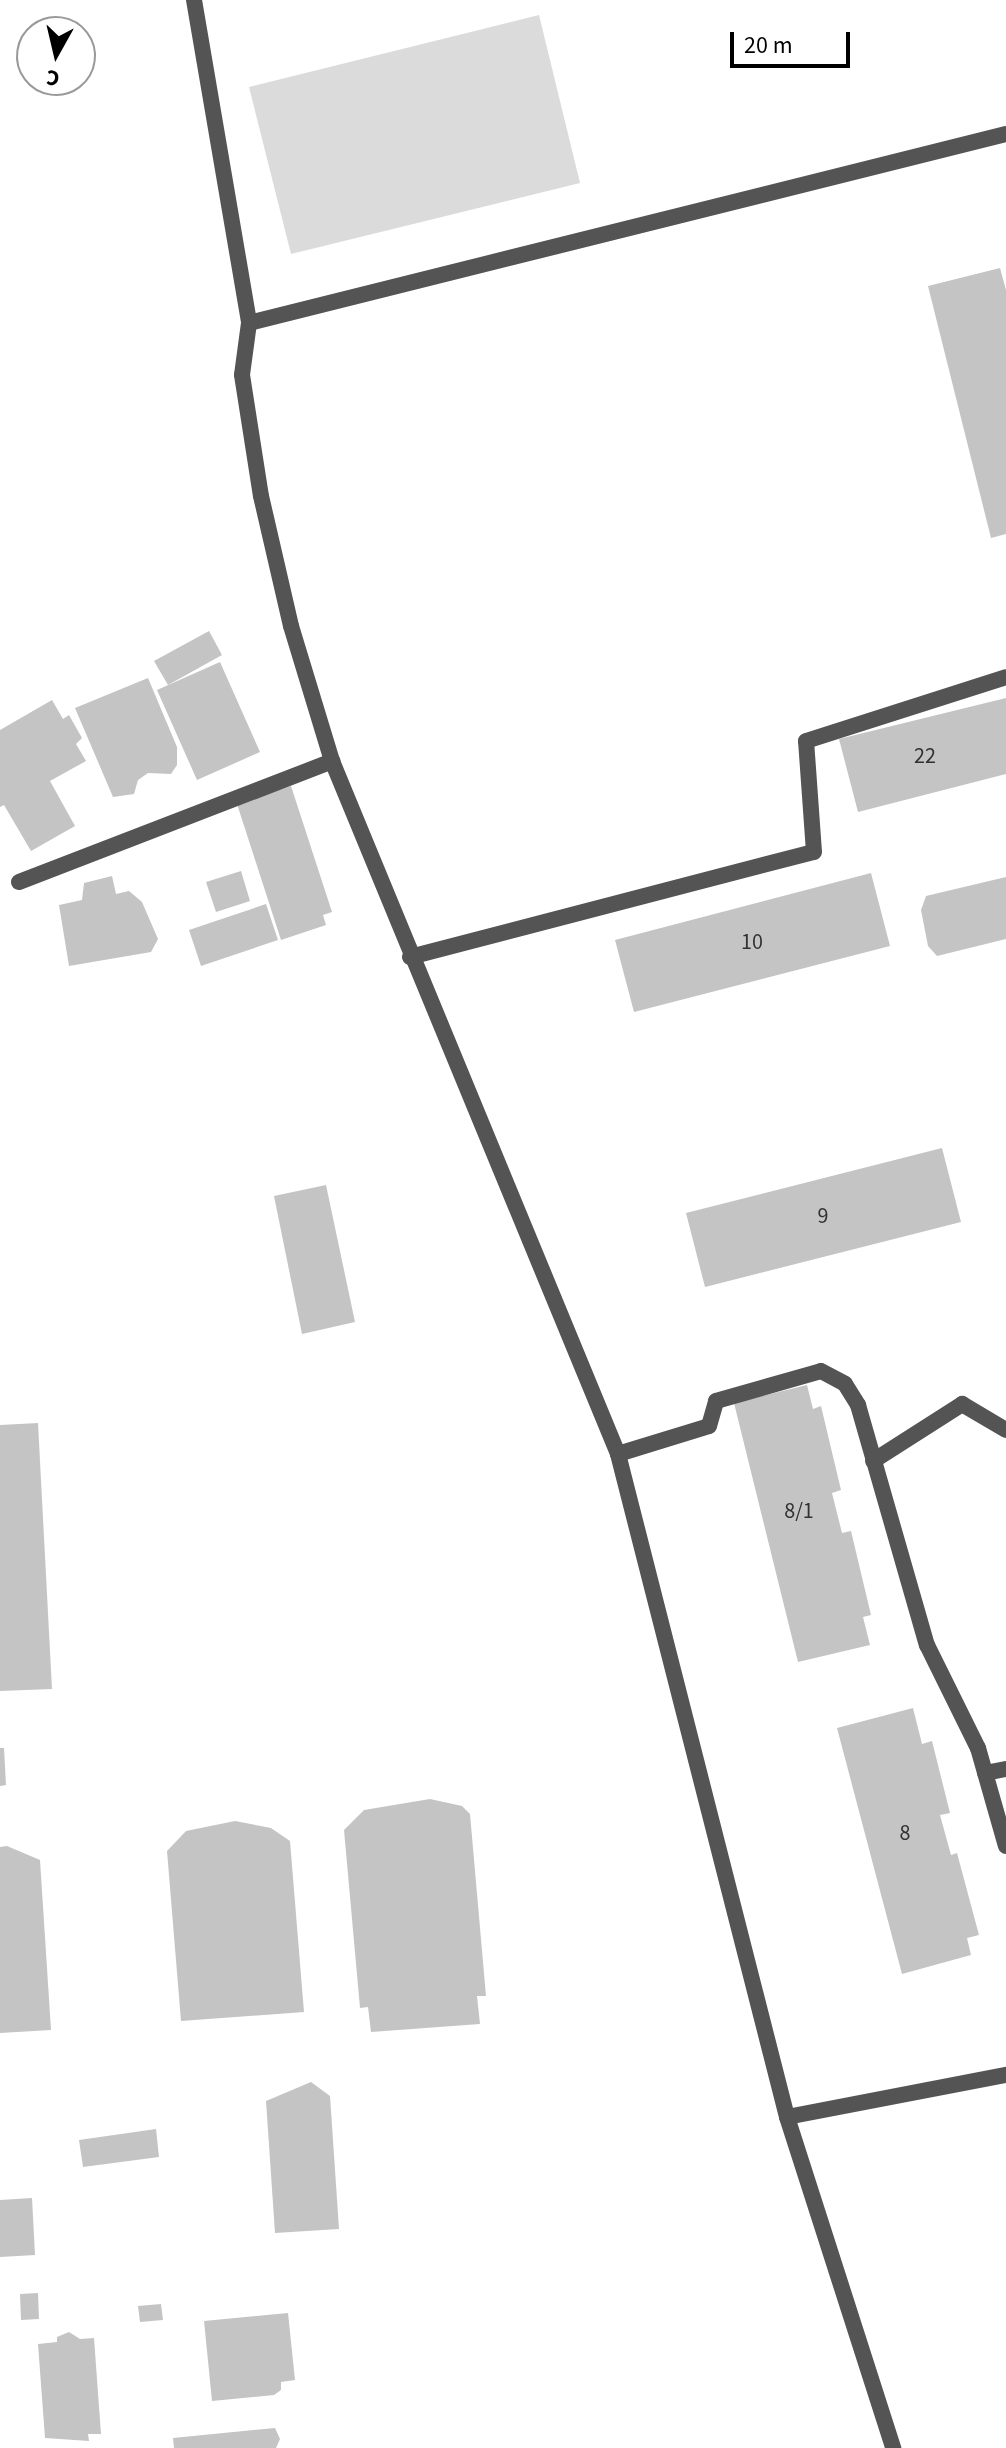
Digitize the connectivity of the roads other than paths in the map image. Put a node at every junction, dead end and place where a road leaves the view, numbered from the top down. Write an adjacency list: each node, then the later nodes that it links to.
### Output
1 (194, 0): 3 (street)
2 (1006, 134): 3 (street)
3 (249, 323): 5 (street)
4 (1006, 677): 7 (street)
5 (332, 761): 6 (street); 7 (street)
6 (19, 882)
7 (410, 957): 9 (street)
8 (1006, 1430): 10 (street)
9 (618, 1454): 10 (street); 15 (street)
10 (873, 1461): 12 (street)
11 (1006, 1769): 12 (street)
12 (985, 1773): 13 (street)
13 (1006, 1846)
14 (1006, 2075): 15 (street)
15 (787, 2117): 16 (street)
16 (893, 2448)

